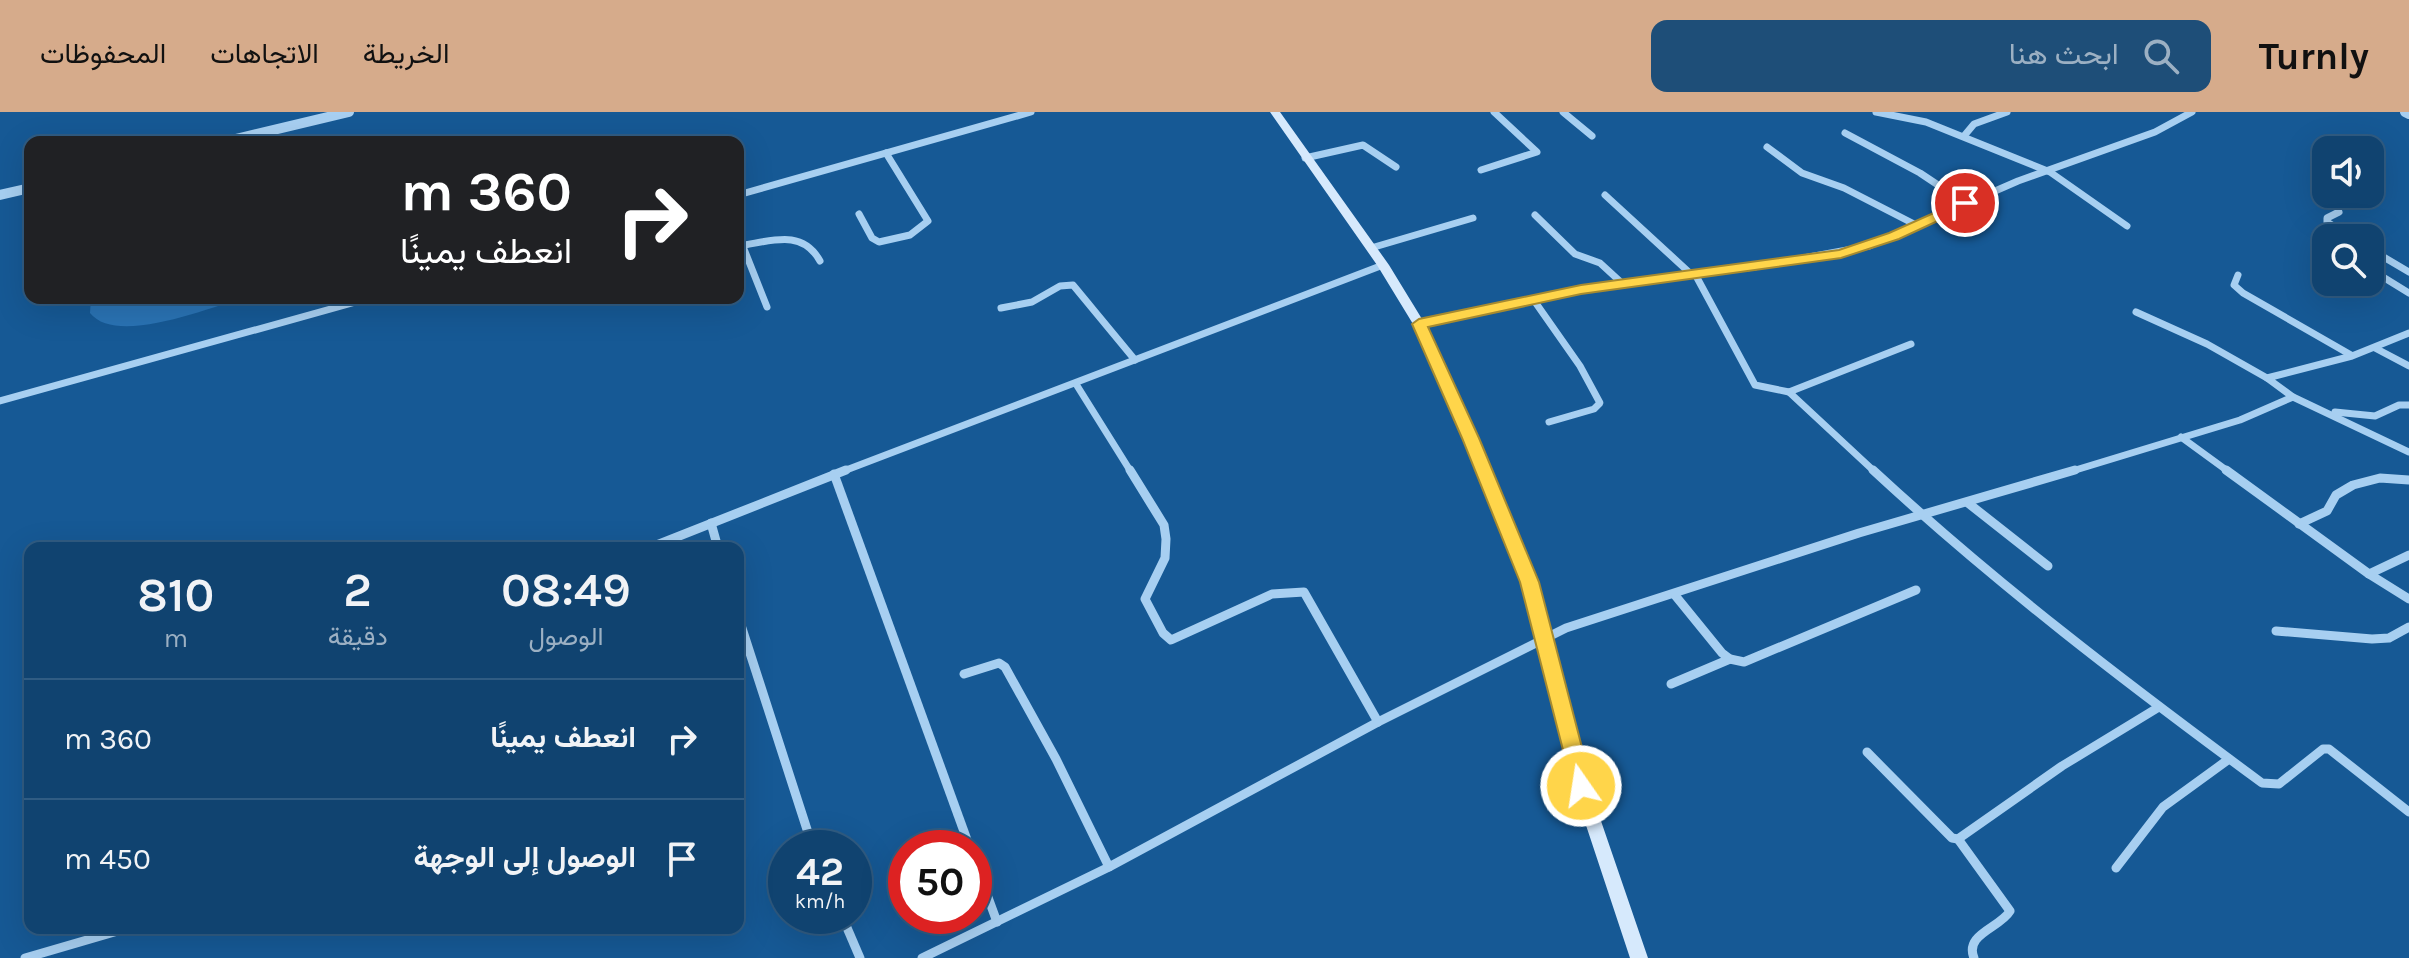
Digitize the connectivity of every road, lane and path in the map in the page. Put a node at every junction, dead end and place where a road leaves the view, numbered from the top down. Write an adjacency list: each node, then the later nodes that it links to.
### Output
1 (349, 112): 10 (street)
2 (1031, 112): 14 (street)
3 (1275, 112): 15 (main road)
4 (1494, 112): 17 (street)
5 (1563, 112): 11 (street)
6 (1876, 112): 12 (street)
7 (2007, 112): 12 (street)
8 (2192, 112): 18 (street)
9 (1845, 133): 23 (street)
10 (248, 136)
11 (1592, 136)
12 (1964, 136): 18 (street)
13 (1767, 147): 29 (street)
14 (886, 153): 20 (street); 25 (street)
15 (1305, 158): 16 (street); 32 (main road)
16 (1396, 167)
17 (1481, 170)
18 (2050, 172): 23 (street); 30 (street)
19 (24, 189): 21 (street)
20 (744, 193)
21 (0, 195)
22 (1605, 195): 38 (street)
23 (1965, 203): 29 (street)
24 (2339, 212): 28 (street)
25 (859, 214)
26 (1535, 215): 41 (street)
27 (1473, 218): 32 (street)
28 (2330, 224)
29 (1918, 226): 38 (street)
30 (2127, 226)
31 (744, 243): 35 (street)
32 (1371, 248): 36 (main road)
33 (744, 249): 45 (street)
34 (2384, 257): 37 (street)
35 (820, 261)
36 (1383, 265): 48 (main road); 53 (street)
37 (2409, 272)
38 (1694, 275): 41 (street); 57 (street)
39 (2238, 275): 52 (street)
40 (2384, 278): 42 (street)
41 (1624, 285): 43 (street)
42 (2409, 293)
43 (1533, 299): 48 (street); 62 (street)
44 (348, 304): 59 (street)
45 (767, 307)
46 (1001, 308): 53 (street)
47 (2136, 312): 55 (street)
48 (1419, 324): 82 (main road)
49 (2409, 333): 51 (street)
50 (1911, 344): 57 (street)
51 (2375, 348): 52 (street); 54 (street)
52 (2352, 356): 55 (street)
53 (1135, 360): 56 (street)
54 (2409, 366)
55 (2267, 378): 58 (street)
56 (1076, 384): 65 (street); 87 (street)
57 (1789, 392): 68 (street)
58 (2293, 397): 61 (street); 63 (street)
59 (0, 401)
60 (2409, 405): 61 (street)
61 (2327, 411): 64 (street)
62 (1549, 422)
63 (2181, 437): 67 (street); 70 (street)
64 (2409, 452)
65 (834, 474): 69 (street); 92 (street)
66 (2409, 480): 70 (street)
67 (1968, 503): 68 (street); 74 (street)
68 (1923, 516): 77 (street); 86 (street)
69 (711, 523): 71 (street); 72 (street)
70 (2299, 524): 75 (street)
71 (664, 542)
72 (716, 542)
73 (2409, 555): 75 (street)
74 (2048, 566)
75 (2369, 574): 78 (street)
76 (1916, 590): 83 (street)
77 (1674, 594): 82 (street); 83 (street)
78 (2409, 599)
79 (2409, 627): 80 (street)
80 (2276, 631)
81 (744, 635): 91 (street)
82 (1544, 637): 87 (street); 103 (main road)
83 (1730, 659): 85 (street)
84 (964, 674): 94 (street)
85 (1671, 684)
86 (2159, 707): 89 (street); 93 (street)
87 (1378, 722): 94 (street)
88 (1867, 752): 93 (street)
89 (2229, 759): 90 (street); 95 (street)
90 (2409, 812)
91 (807, 830)
92 (963, 830)
93 (1958, 839): 104 (street)
94 (1109, 867): 97 (street)
95 (2116, 868)
96 (992, 908): 97 (street)
97 (997, 922): 102 (street)
98 (107, 934): 100 (street)
99 (850, 934): 101 (street)
100 (25, 958)
101 (860, 958)
102 (922, 958)
103 (1639, 958)
104 (1974, 958)

